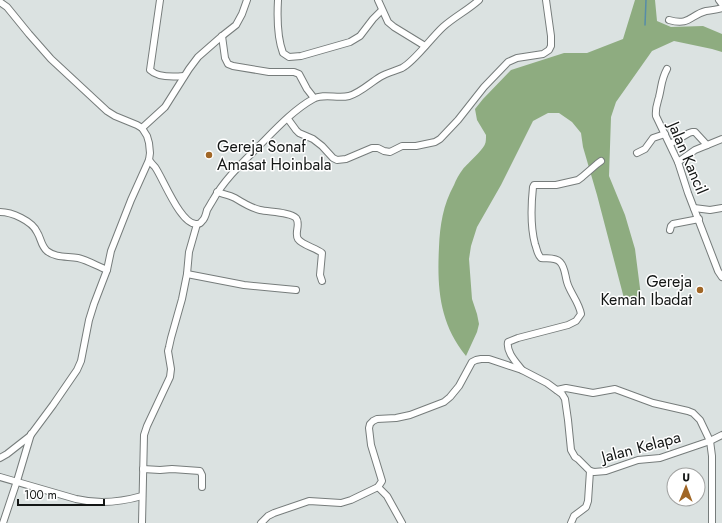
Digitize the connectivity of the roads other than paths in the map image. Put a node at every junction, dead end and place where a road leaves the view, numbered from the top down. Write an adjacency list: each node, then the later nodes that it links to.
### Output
1 (160, 0): 16 (street)
2 (248, 0): 13 (street)
3 (278, 0): 11 (street)
4 (378, 0): 11 (street)
5 (479, 0): 14 (street)
6 (546, 0): 18 (street)
7 (720, 0): 9 (street)
8 (0, 2): 19 (street)
9 (722, 4)
10 (722, 8): 12 (street)
11 (382, 10): 14 (street)
12 (669, 20)
13 (222, 36): 16 (street); 17 (street)
14 (425, 46): 17 (street)
15 (667, 69): 20 (street, Jalan Kancil)
16 (184, 76): 19 (street)
17 (314, 98): 18 (street)
18 (288, 118): 28 (street)
19 (142, 128): 25 (street)
20 (665, 134): 22 (street, Jalan Kancil); 24 (street)
21 (722, 139): 23 (street)
22 (670, 144): 23 (street); 27 (street, Jalan Kancil)
23 (707, 145): 27 (street)
24 (637, 154)
25 (149, 160): 33 (street); 35 (street)
26 (601, 161): 40 (street)
27 (678, 162): 29 (street, Jalan Kancil)
28 (217, 192): 33 (street); 38 (street)
29 (694, 208): 30 (street); 32 (street, Jalan Kancil)
30 (722, 208)
31 (0, 212): 35 (street)
32 (699, 219): 34 (street); 37 (street, Jalan Kancil)
33 (197, 224): 36 (street)
34 (670, 230)
35 (106, 270): 42 (street)
36 (187, 274): 39 (street); 46 (street)
37 (722, 277)
38 (322, 281)
39 (296, 290)
40 (522, 370): 41 (street); 51 (street)
41 (557, 390): 44 (street); 47 (street, Jalan Kelapa)
42 (31, 434): 45 (street); 49 (street)
43 (722, 435): 44 (street, Jalan Kelapa)
44 (710, 441): 47 (street, Jalan Kelapa); 58 (street)
45 (0, 458)
46 (143, 469): 50 (street); 52 (street)
47 (590, 470): 57 (street)
48 (0, 477): 49 (street)
49 (17, 481): 52 (street); 53 (street)
50 (202, 487)
51 (378, 487): 55 (street); 56 (street)
52 (142, 496): 54 (street)
53 (3, 523)
54 (142, 523)
55 (261, 523)
56 (402, 523)
57 (571, 523)
58 (712, 523)

